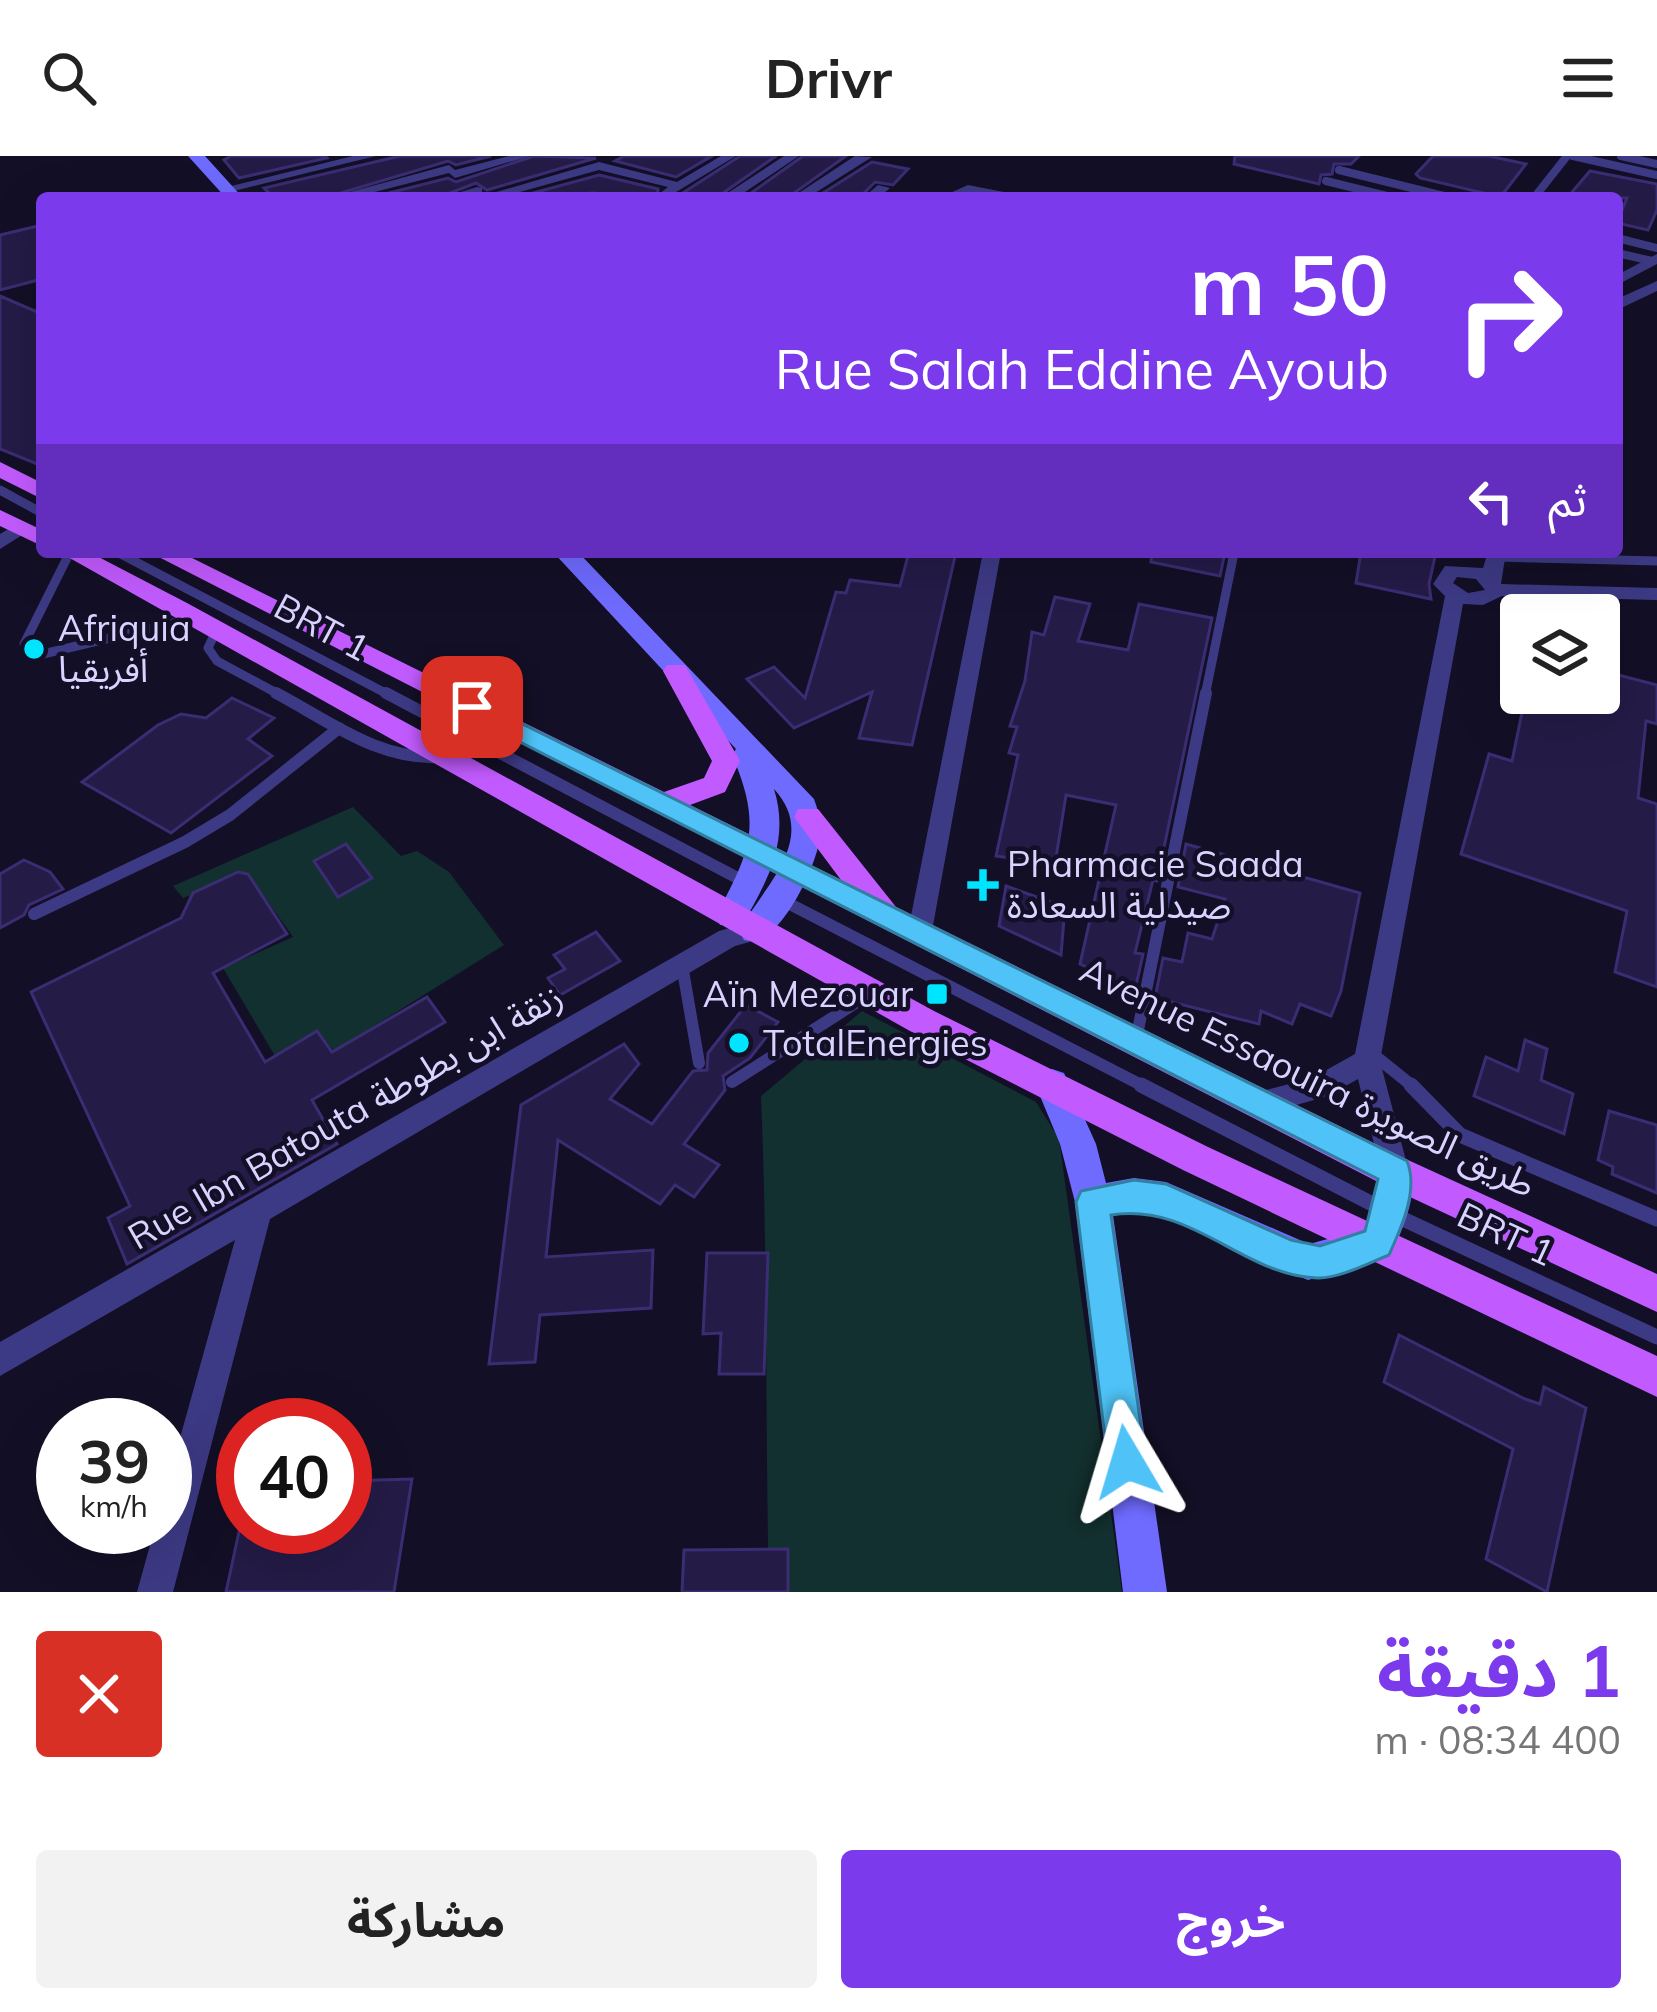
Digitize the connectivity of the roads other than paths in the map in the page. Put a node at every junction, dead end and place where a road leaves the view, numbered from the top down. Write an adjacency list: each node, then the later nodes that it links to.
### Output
1 (196, 156): 20 (street)
2 (370, 156): 9 (street)
3 (431, 156): 13 (street)
4 (524, 156): 13 (street)
5 (730, 156): 18 (street)
6 (793, 156): 15 (street)
7 (1570, 156): 14 (lane); 31 (lane)
8 (1621, 156): 11 (lane)
9 (339, 160): 21 (street)
10 (857, 160): 27 (street)
11 (1657, 164)
12 (1339, 170): 30 (lane)
13 (452, 172): 22 (street); 23 (street)
14 (1657, 175)
15 (757, 179): 17 (street); 26 (street)
16 (1326, 181): 29 (lane)
17 (773, 184)
18 (679, 186): 24 (street); 25 (street)
19 (884, 188): 28 (street)
20 (229, 192)
21 (237, 192)
22 (362, 192)
23 (476, 192)
24 (497, 192)
25 (669, 192)
26 (736, 192)
27 (800, 192)
28 (878, 192)
29 (1371, 192)
30 (1428, 192)
31 (1539, 192)
32 (1623, 241): 34 (lane)
33 (1623, 253): 34 (lane)
34 (1655, 256): 35 (street)
35 (1623, 277)
36 (1657, 285): 37 (street)
37 (1649, 296)
38 (0, 469): 39 (main road)
39 (36, 489)
40 (0, 490): 41 (lane)
41 (36, 510)
42 (68, 558): 56 (lane)
43 (82, 558): 55 (main road)
44 (128, 558): 65 (lane, BRT 1)
45 (173, 558): 62 (main road, Avenue Essaouira طريق الصويرة)
46 (571, 558): 58 (street)
47 (991, 558): 69 (street)
48 (1233, 558): 72 (lane)
49 (1496, 558): 53 (street)
50 (1588, 558): 51 (lane)
51 (1657, 561)
52 (1455, 572): 53 (street); 73 (street)
53 (1493, 585): 54 (street)
54 (1657, 594)
55 (207, 623): 57 (lane); 59 (lane); 61 (main road)
56 (24, 644)
57 (43, 654)
58 (676, 671): 60 (street); 62 (main road)
59 (339, 728): 61 (lane); 66 (lane)
60 (736, 736): 63 (street); 64 (street)
61 (445, 757): 68 (main road)
62 (662, 804): 64 (main road, Avenue Essaouira طريق الصويرة)
63 (808, 817): 64 (street); 67 (main road)
64 (780, 875): 65 (street); 67 (main road, Avenue Essaouira طريق الصويرة); 68 (street); 82 (lane, BRT 1)
65 (752, 885): 68 (street)
66 (34, 914)
67 (886, 914): 69 (main road, Avenue Essaouira طريق الصويرة)
68 (738, 928): 70 (street, Rue Ibn Batouta زنقة ابن بطوطة); 71 (main road)
69 (920, 931): 72 (main road, Avenue Essaouira طريق الصويرة)
70 (682, 964): 74 (lane); 80 (street, Rue Ibn Batouta زنقة ابن بطوطة)
71 (871, 993): 75 (lane); 76 (main road)
72 (1136, 1041): 77 (main road, Avenue Essaouira طريق الصويرة)
73 (1368, 1056): 77 (street); 78 (street); 81 (lane)
74 (699, 1064)
75 (732, 1082)
76 (1052, 1084): 79 (street); 82 (main road)
77 (1261, 1103): 78 (main road, Avenue Essaouira طريق الصويرة)
78 (1395, 1172): 82 (street); 83 (main road, Avenue Essaouira طريق الصويرة)
79 (1093, 1202): 82 (street); 88 (street)
80 (257, 1214): 85 (street, Rue Ibn Batouta زنقة ابن بطوطة); 87 (street)
81 (1657, 1219)
82 (1383, 1228): 84 (lane, BRT 1); 86 (main road)
83 (1657, 1293)
84 (1657, 1337)
85 (0, 1360)
86 (1657, 1377)
87 (155, 1592)
88 (1145, 1592)

